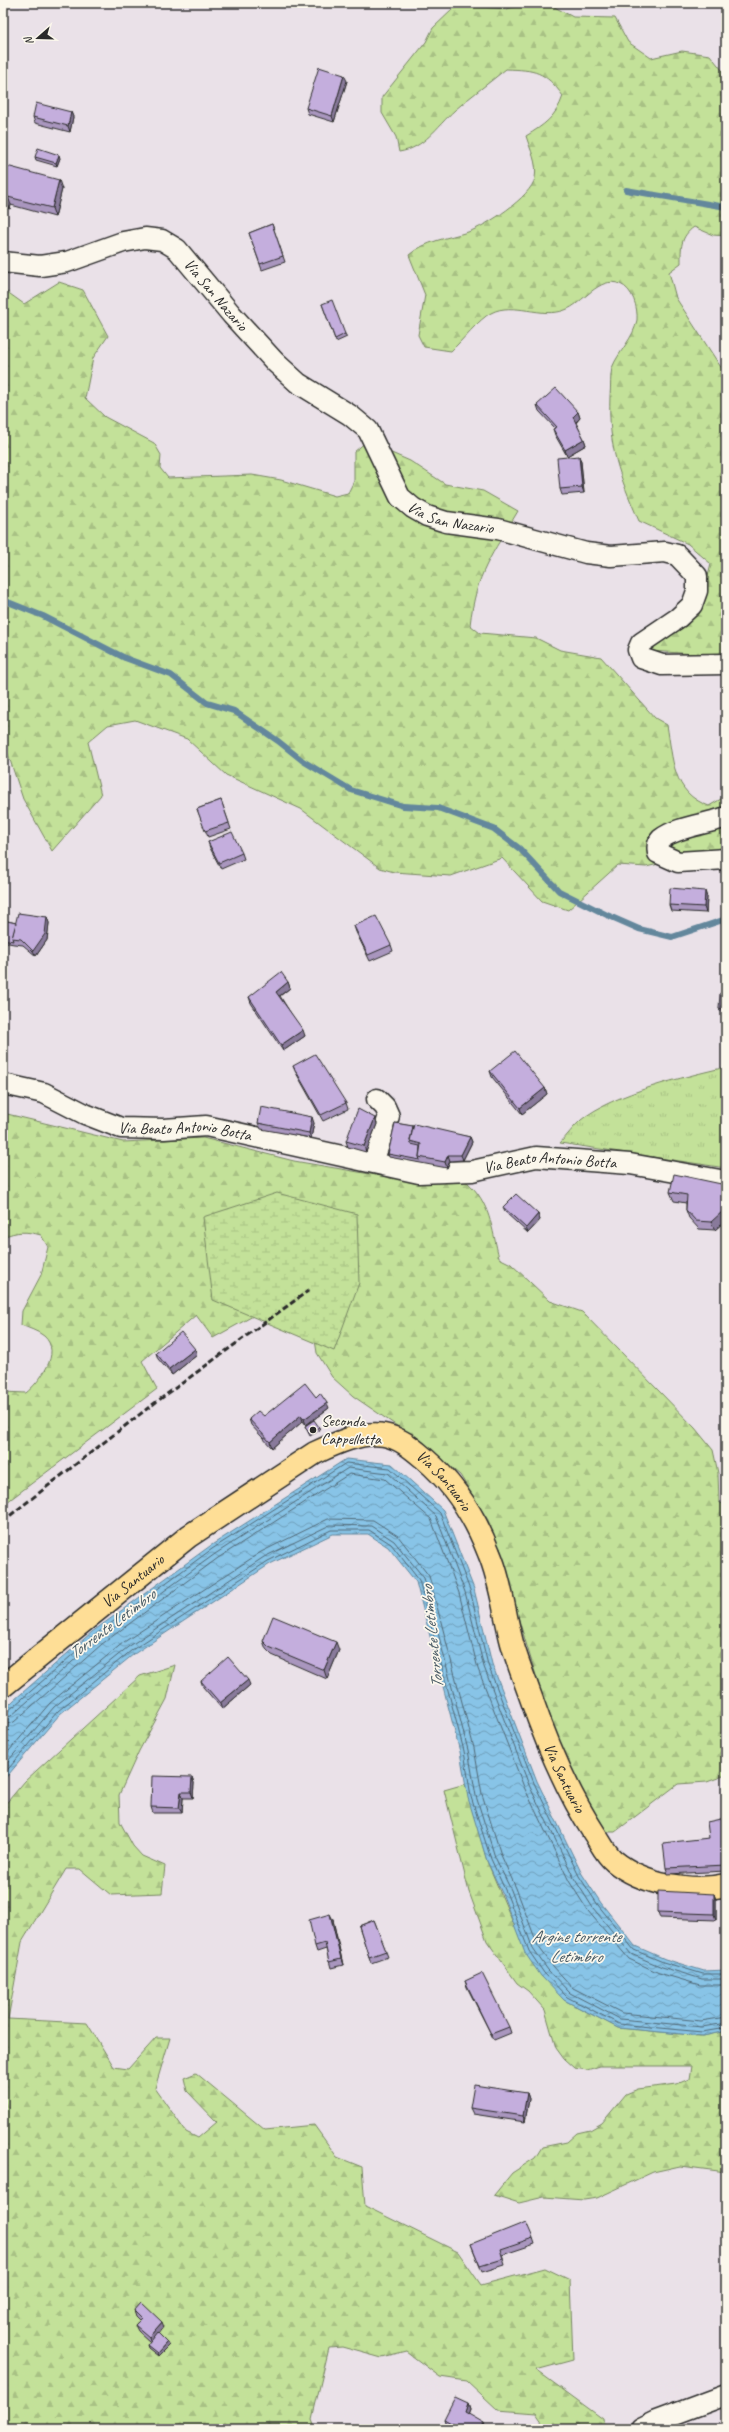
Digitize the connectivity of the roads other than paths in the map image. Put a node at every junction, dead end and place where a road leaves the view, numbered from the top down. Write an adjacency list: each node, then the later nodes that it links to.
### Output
1 (3, 262): 2 (street, Via San Nazario)
2 (726, 664)
3 (726, 817): 4 (street)
4 (726, 859)
5 (3, 1084): 7 (street, Via Beato Antonio Botta)
6 (377, 1099): 7 (street)
7 (373, 1162): 8 (street, Via Beato Antonio Botta)
8 (726, 1181)
9 (3, 1686): 10 (main road, Via Santuario)
10 (726, 1885)
11 (726, 2395): 12 (street)
12 (640, 2429)

